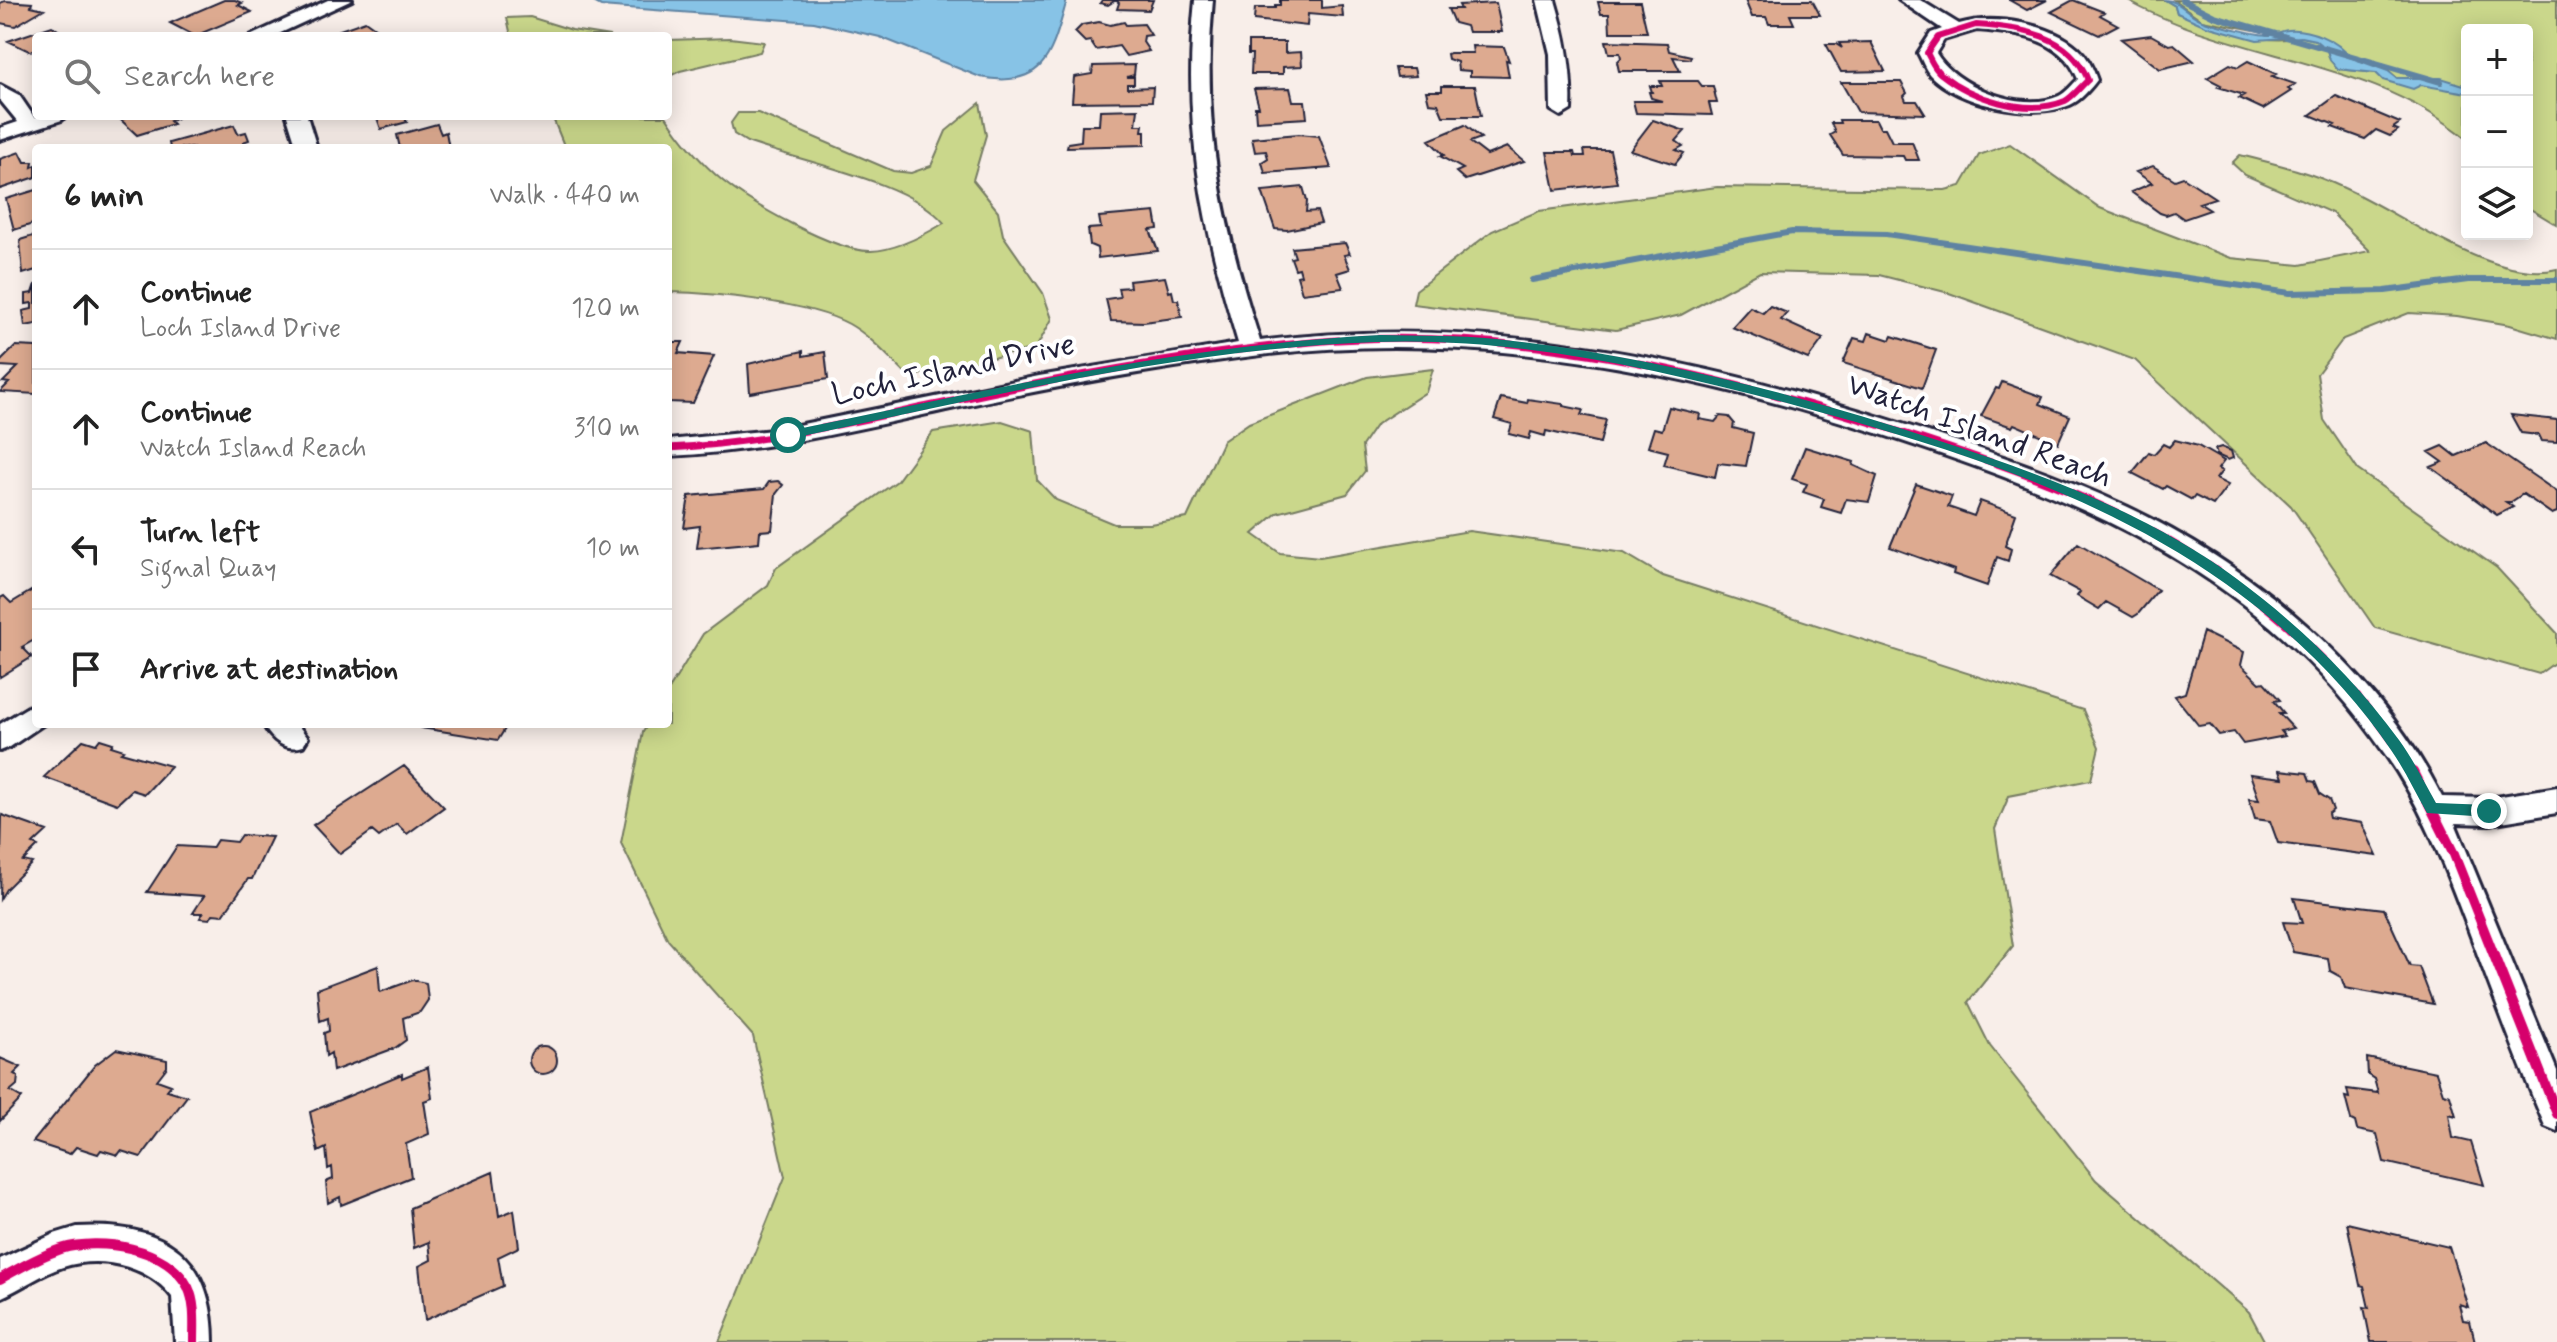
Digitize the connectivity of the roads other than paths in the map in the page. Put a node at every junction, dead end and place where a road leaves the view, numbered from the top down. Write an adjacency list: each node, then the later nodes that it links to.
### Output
1 (343, 0): 6 (street)
2 (1204, 0): 14 (street)
3 (1546, 0): 8 (street)
4 (1908, 0): 5 (street)
5 (1954, 29): 5 (street)
6 (268, 32)
7 (0, 91): 11 (street)
8 (1561, 110)
9 (44, 120): 11 (street)
10 (298, 120): 13 (street)
11 (30, 125): 12 (street)
12 (0, 134)
13 (306, 144)
14 (1251, 349): 15 (street, Loch Island Drive); 19 (street, Watch Island Reach)
15 (672, 448)
16 (32, 717): 17 (street)
17 (0, 739)
18 (2557, 800): 19 (street)
19 (2432, 809): 20 (street, Watch Island Reach)
20 (2557, 1114)
21 (0, 1279): 22 (street)
22 (194, 1342)

